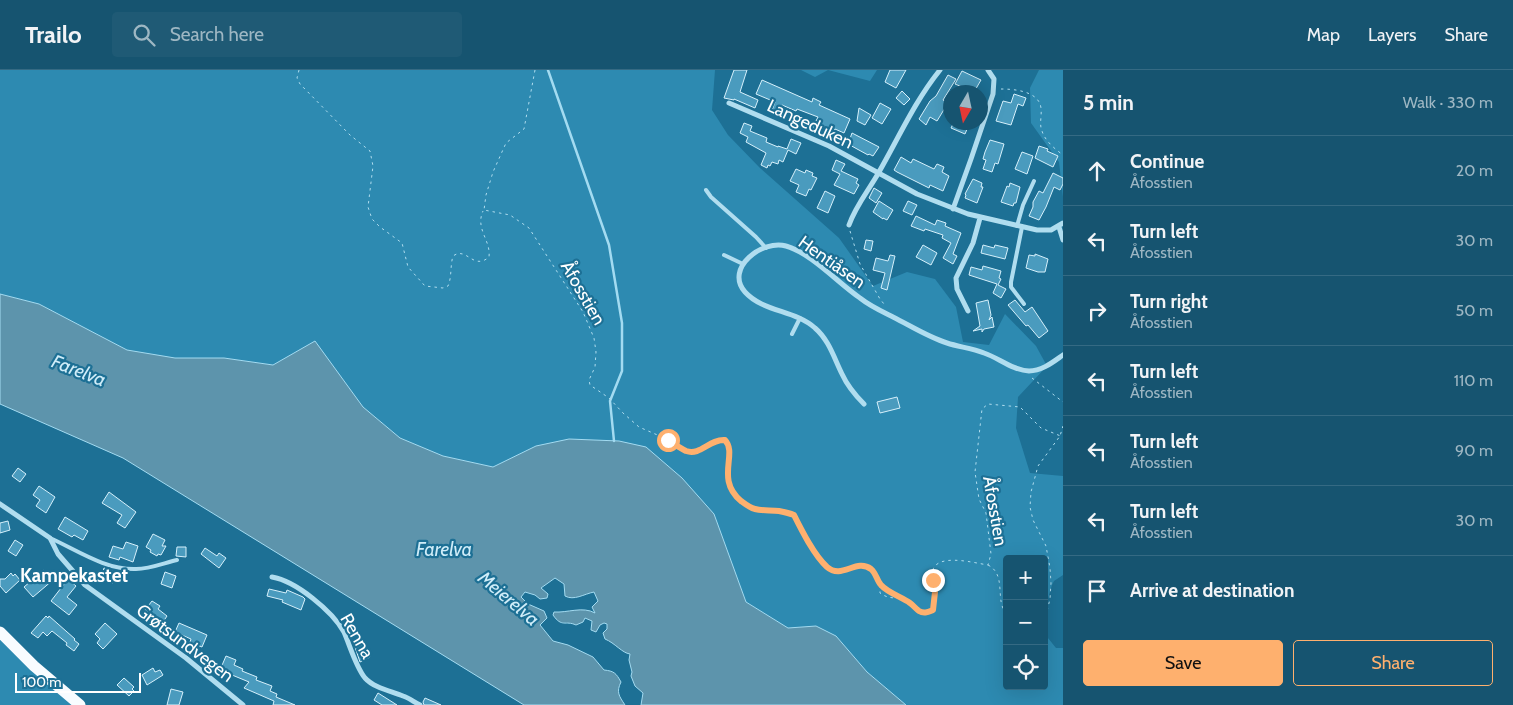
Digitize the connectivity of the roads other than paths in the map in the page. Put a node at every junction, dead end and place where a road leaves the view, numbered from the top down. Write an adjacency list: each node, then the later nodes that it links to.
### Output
1 (940, 70): 4 (street)
2 (988, 70): 7 (street)
3 (729, 103): 4 (street, Langeduken)
4 (879, 173): 7 (street, Langeduken); 9 (street)
5 (1034, 181): 11 (lane)
6 (706, 190): 13 (lane)
7 (953, 208): 8 (street, Langeduken)
8 (980, 218): 11 (street, Langeduken); 17 (street)
9 (849, 225)
10 (1061, 225): 11 (street, Langeduken); 12 (street)
11 (1019, 227): 16 (lane)
12 (1063, 240)
13 (766, 248): 15 (street); 20 (street, Hentiåsen)
14 (724, 255): 15 (lane)
15 (743, 264): 18 (street)
16 (1024, 304)
17 (968, 311)
18 (800, 318): 19 (lane); 21 (street)
19 (792, 334)
20 (1063, 355)
21 (864, 404)
22 (0, 504): 23 (street, Grøtsundvegen)
23 (50, 538): 24 (lane); 28 (street, Grøtsundvegen)
24 (177, 560)
25 (272, 577): 29 (street, Renna)
26 (0, 632): 27 (main road)
27 (80, 705)
28 (243, 705)
29 (420, 705)

